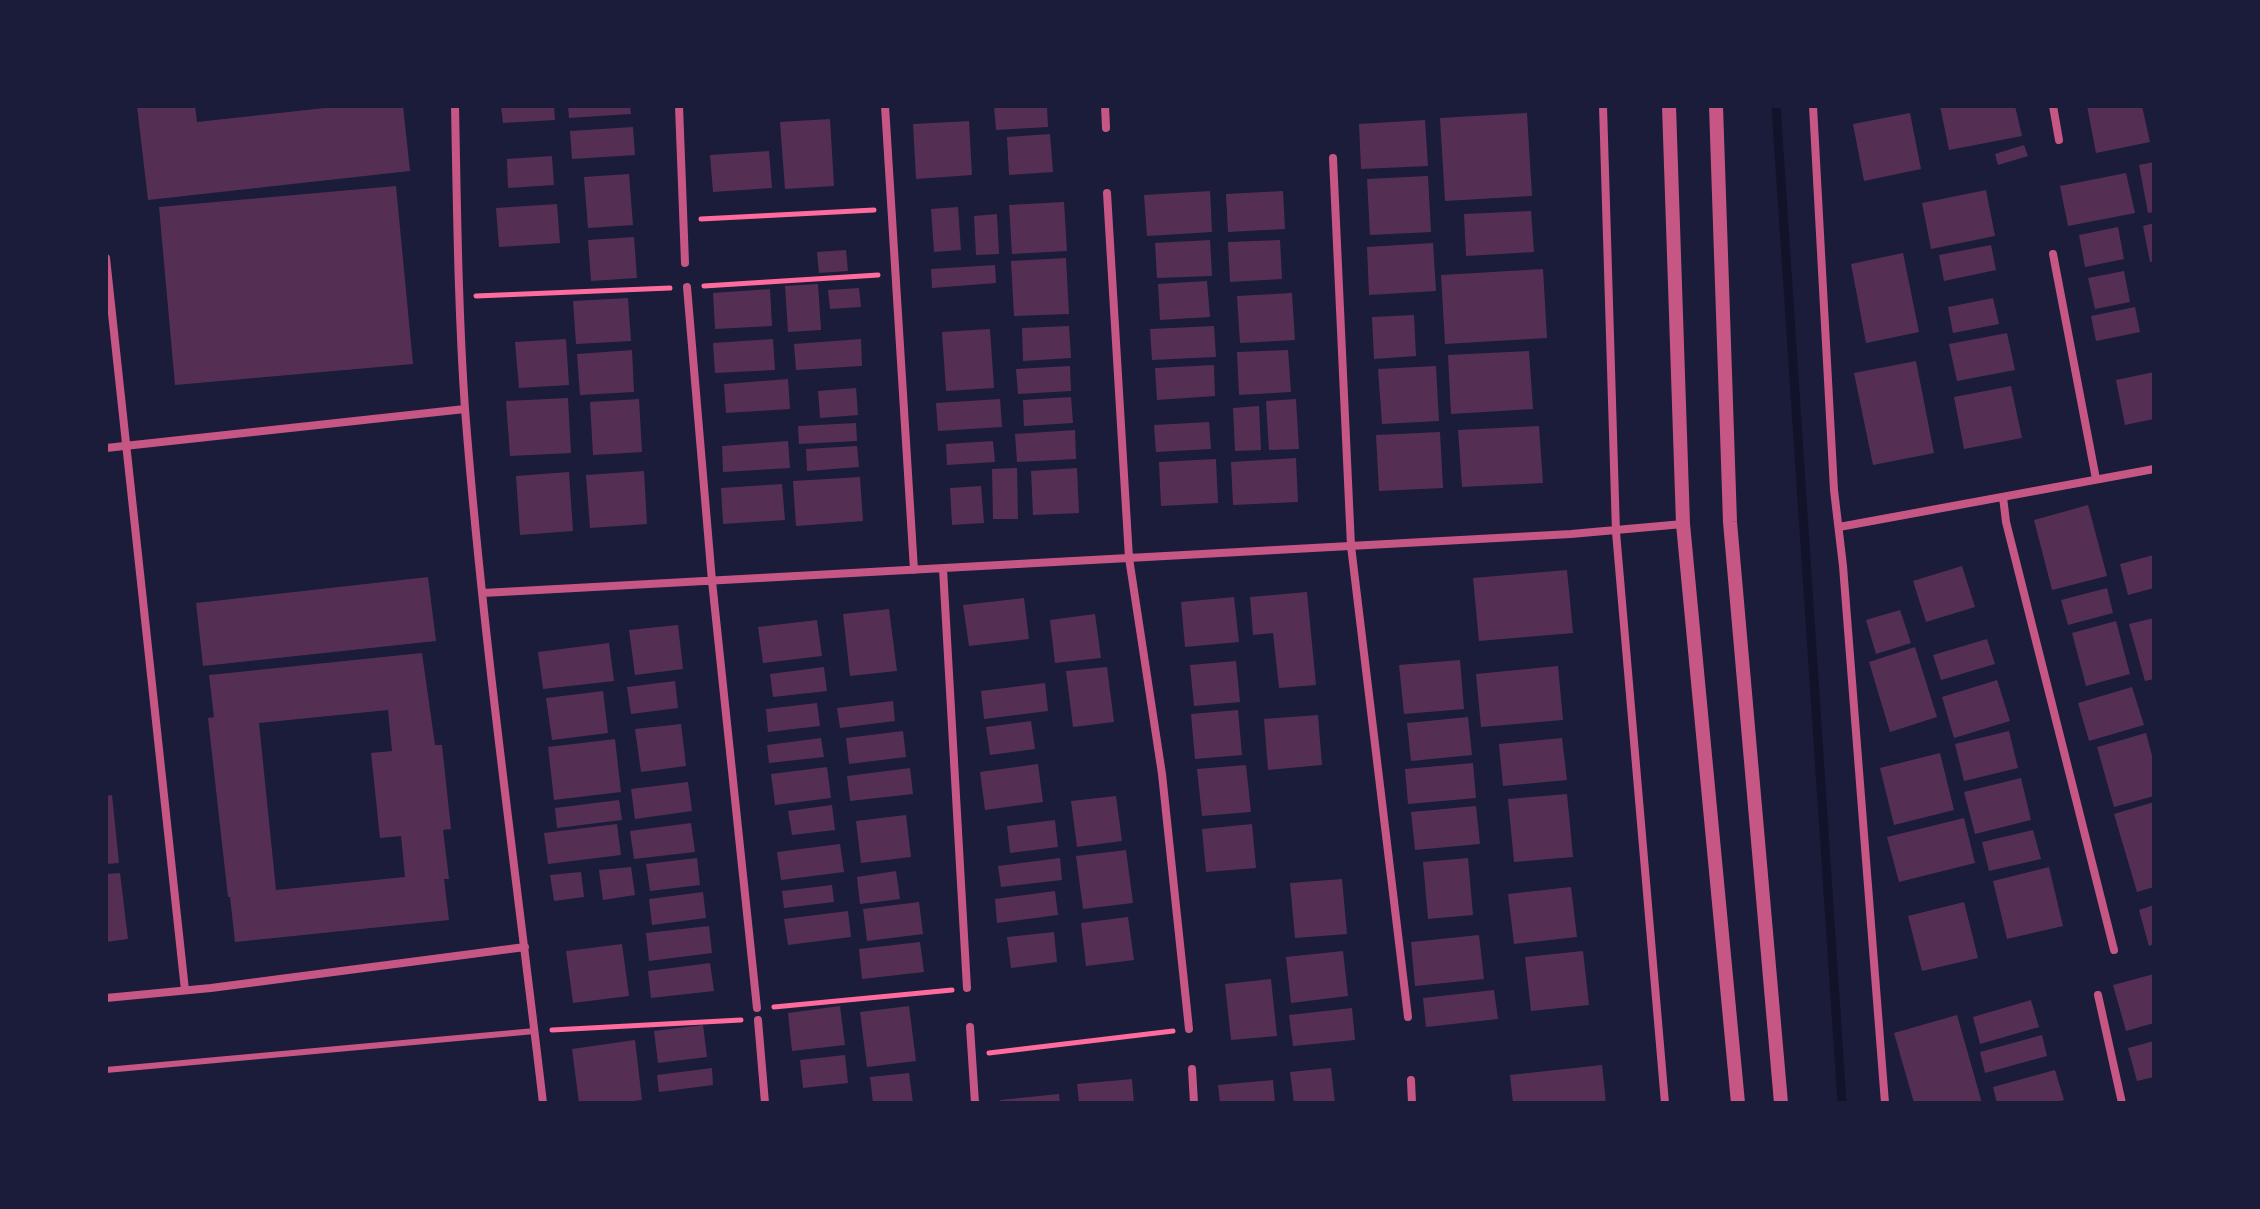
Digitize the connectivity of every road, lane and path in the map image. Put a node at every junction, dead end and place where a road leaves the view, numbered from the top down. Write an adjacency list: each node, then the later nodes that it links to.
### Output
1 (455, 106): 21 (street)
2 (679, 106): 15 (street)
3 (885, 106): 14 (street)
4 (1105, 106): 10 (street)
5 (1603, 106): 30 (street)
6 (1669, 106): 28 (street)
7 (1716, 106): 60 (street)
8 (1813, 106): 29 (street)
9 (2053, 106): 11 (street)
10 (1106, 128)
11 (2059, 140)
12 (1333, 158): 31 (street)
13 (1107, 193): 32 (street)
14 (891, 204): 15 (path); 19 (street)
15 (684, 220): 18 (street)
16 (2053, 254): 26 (street)
17 (106, 258): 23 (street)
18 (685, 263)
19 (895, 274): 20 (path); 34 (street)
20 (687, 287): 21 (path); 35 (street)
21 (459, 297): 22 (street)
22 (465, 409): 23 (street); 36 (street)
23 (127, 446): 24 (street); 40 (street)
24 (106, 448)
25 (2154, 469): 26 (street)
26 (2096, 479): 27 (street)
27 (2003, 497): 29 (street); 38 (street)
28 (1678, 524): 30 (street); 59 (street)
29 (1839, 527): 61 (street)
30 (1620, 531): 31 (street); 58 (street)
31 (1351, 546): 32 (street); 44 (street)
32 (1129, 558): 33 (street); 47 (street)
33 (943, 569): 34 (street); 39 (street)
34 (914, 570): 35 (street)
35 (712, 581): 36 (street); 43 (street)
36 (483, 593): 37 (street)
37 (525, 947): 40 (street); 48 (street)
38 (2114, 950)
39 (967, 988): 43 (path)
40 (185, 990): 42 (street)
41 (2098, 995): 62 (street)
42 (106, 998)
43 (757, 1008)
44 (1408, 1017)
45 (758, 1020): 48 (path); 54 (street)
46 (970, 1027): 49 (street)
47 (1189, 1029): 49 (path)
48 (535, 1031): 51 (lane); 53 (street)
49 (972, 1055): 55 (street)
50 (1192, 1069): 56 (street)
51 (106, 1070)
52 (1411, 1080): 57 (street)
53 (543, 1103)
54 (765, 1103)
55 (975, 1103)
56 (1194, 1103)
57 (1412, 1103)
58 (1665, 1103)
59 (1738, 1103)
60 (1781, 1103)
61 (1885, 1103)
62 (2122, 1103)

